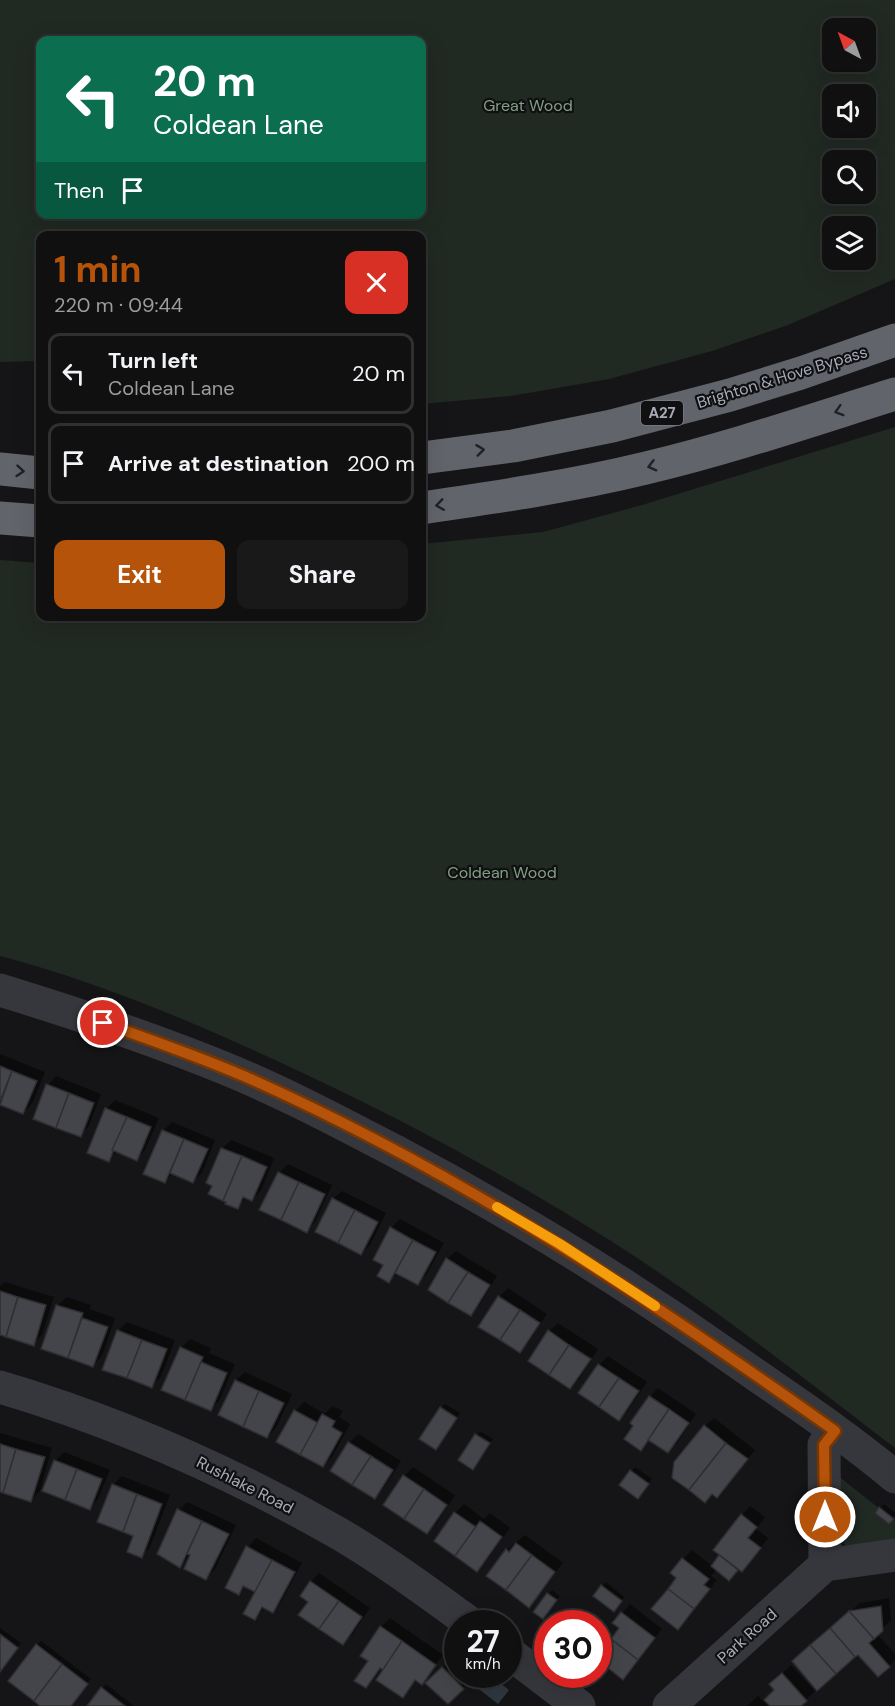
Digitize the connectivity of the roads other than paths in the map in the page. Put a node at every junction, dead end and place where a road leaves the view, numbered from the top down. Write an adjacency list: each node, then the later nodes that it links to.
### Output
1 (895, 340): 3 (highway, Brighton & Hove Bypass / A27, one-way to 1)
2 (895, 394): 6 (highway, one-way to 6)
3 (426, 457)
4 (0, 469): 5 (highway, one-way to 5)
5 (36, 473)
6 (426, 507)
7 (0, 518): 8 (highway)
8 (36, 521)
9 (0, 990): 11 (street)
10 (0, 1387): 15 (street, Rushlake Road)
11 (835, 1431): 12 (street); 14 (street)
12 (895, 1477)
13 (895, 1555): 14 (street)
14 (825, 1565): 18 (street, Park Road)
15 (451, 1610)
16 (522, 1663): 17 (street)
17 (579, 1706)
18 (669, 1706)

